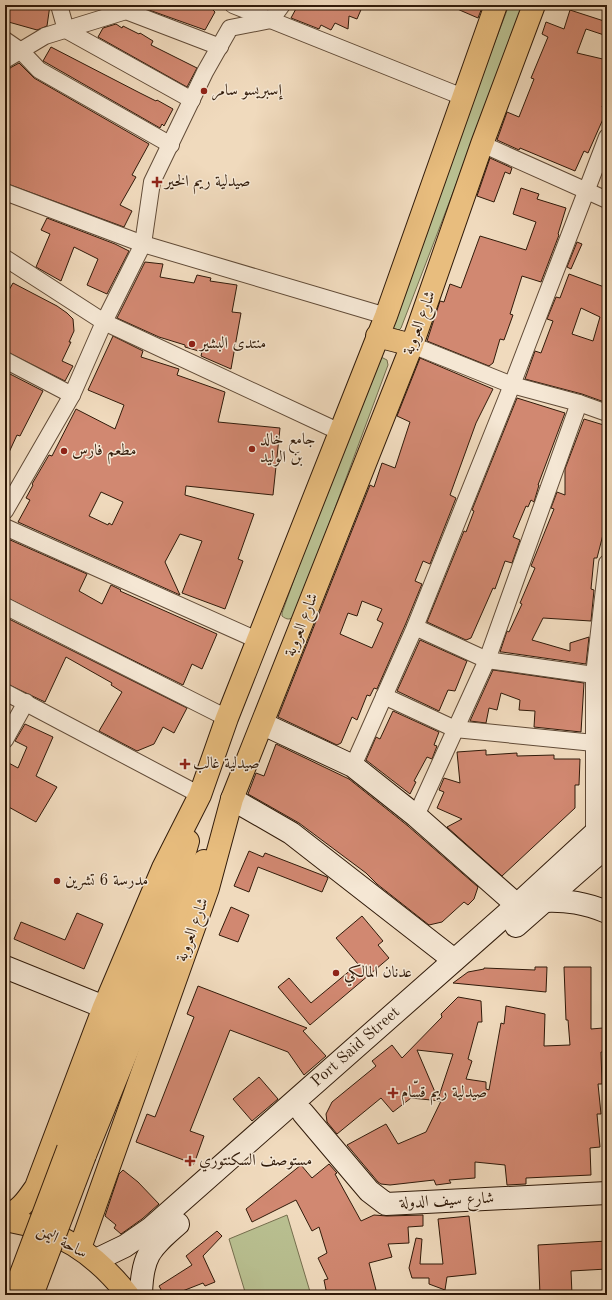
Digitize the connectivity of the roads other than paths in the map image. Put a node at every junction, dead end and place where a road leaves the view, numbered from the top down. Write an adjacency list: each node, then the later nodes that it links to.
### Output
1 (59, 5): 7 (street)
2 (233, 5): 6 (street)
3 (282, 5): 6 (street)
4 (496, 5): 12 (main road)
5 (534, 5): 15 (main road, شارع العروبة)
6 (271, 20): 9 (street); 12 (street)
7 (66, 30): 9 (street); 10 (street); 13 (street)
8 (5, 40): 10 (street)
9 (220, 47): 13 (street)
10 (21, 50): 11 (street); 16 (street)
11 (5, 60)
12 (463, 98): 22 (main road)
13 (192, 100): 16 (street)
14 (607, 137): 17 (street)
15 (482, 144): 17 (street); 25 (main road, شارع العروبة)
16 (171, 145): 20 (street)
17 (587, 190): 19 (street); 27 (street)
18 (5, 192): 20 (street)
19 (607, 200)
20 (143, 244): 22 (street); 23 (street)
21 (5, 258): 23 (street)
22 (386, 316): 24 (main road)
23 (104, 322): 28 (street); 31 (street)
24 (377, 336): 25 (main road); 31 (main road)
25 (412, 345): 27 (street); 44 (main road, شارع العروبة)
26 (5, 360): 28 (street)
27 (512, 385): 29 (street); 36 (street)
28 (72, 395): 32 (street)
29 (579, 403): 30 (street); 38 (street)
30 (607, 413)
31 (340, 432): 37 (main road)
32 (5, 511)
33 (5, 527): 37 (street)
34 (607, 563): 39 (street)
35 (5, 606): 43 (street)
36 (414, 627): 38 (street); 41 (street)
37 (257, 640): 43 (main road)
38 (487, 660): 39 (street); 45 (street)
39 (594, 675): 47 (street)
40 (5, 692): 42 (street)
41 (384, 696): 45 (street); 48 (street)
42 (26, 702): 46 (street); 49 (street)
43 (227, 718): 49 (main road)
44 (263, 724): 48 (main road); 50 (main road, شارع العروبة)
45 (455, 729): 47 (street); 51 (street)
46 (5, 740)
47 (594, 743): 52 (street)
48 (353, 766): 51 (main road)
49 (200, 796): 58 (main road); 60 (main road)
50 (232, 799): 56 (main road); 60 (main road); 64 (main road, شارع العروبة)
51 (416, 816): 54 (main road)
52 (603, 834): 53 (main road); 54 (main road, Port Said Street)
53 (544, 902): 55 (main road); 59 (main road)
54 (517, 905): 56 (main road, Port Said Street)
55 (607, 912)
56 (454, 960): 64 (main road, Port Said Street)
57 (5, 967): 58 (main road)
58 (104, 1007): 62 (main road)
59 (303, 1113): 61 (main road, شارع سيف الدولة); 68 (main road)
60 (76, 1152): 65 (main road, bridge); 66 (main road, bridge)
61 (607, 1193)
62 (5, 1216)
63 (5, 1220): 64 (main road, ساحة اليمن)
64 (88, 1254): 67 (main road, ساحة اليمن)
65 (13, 1295)
66 (32, 1295)
67 (128, 1295)
68 (141, 1295)

